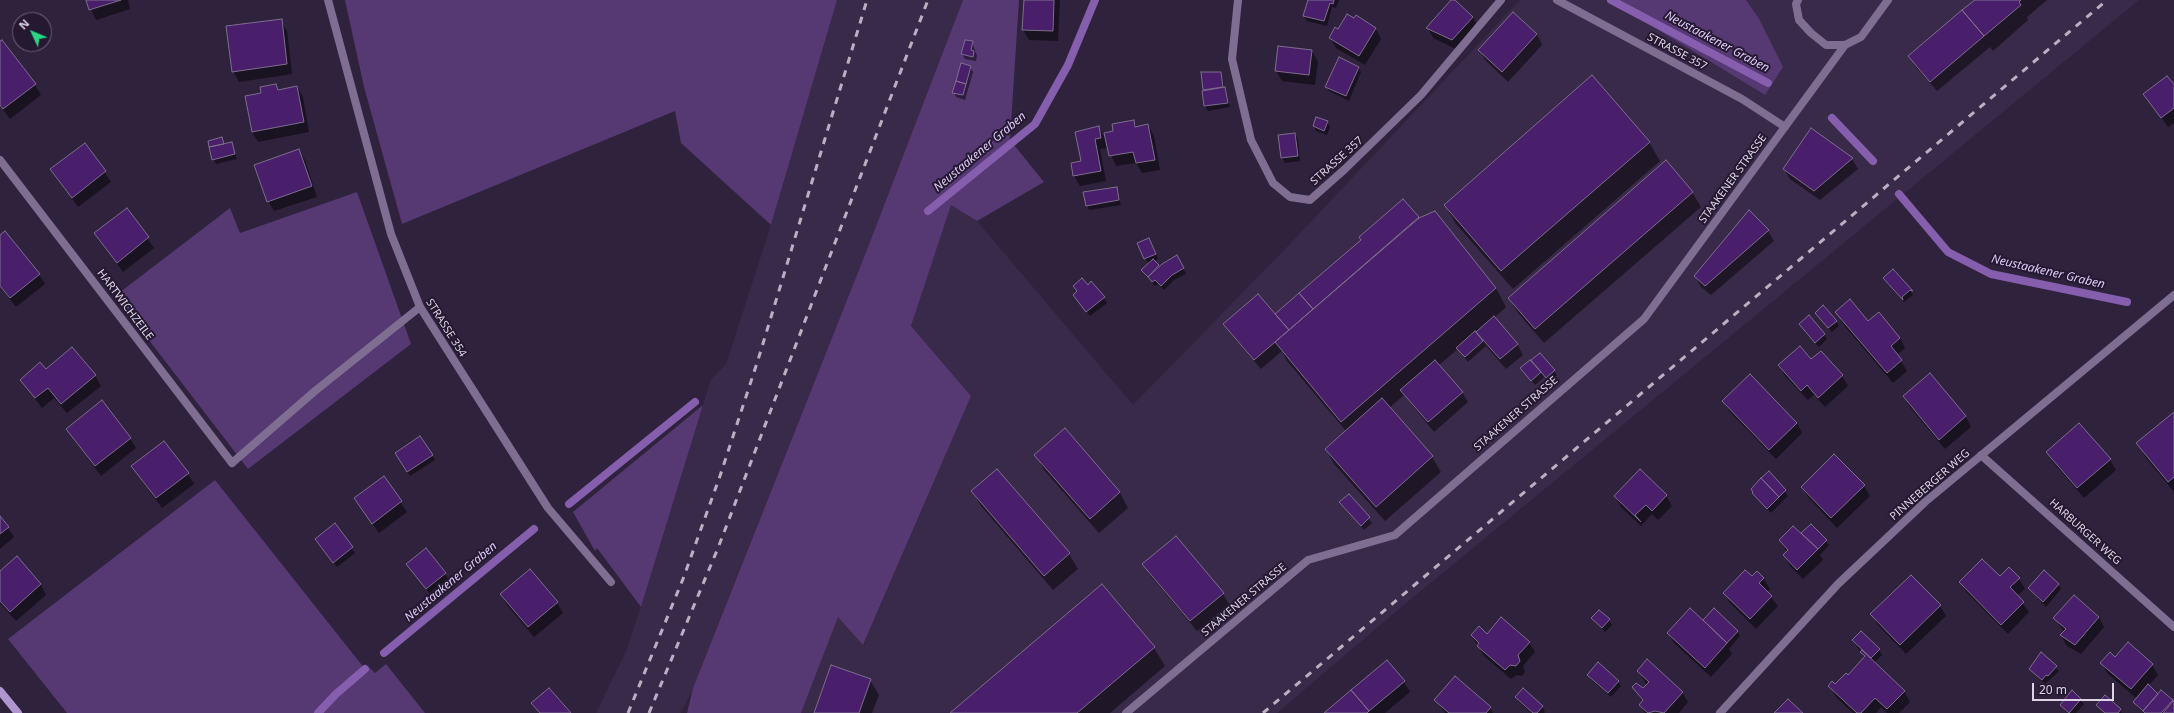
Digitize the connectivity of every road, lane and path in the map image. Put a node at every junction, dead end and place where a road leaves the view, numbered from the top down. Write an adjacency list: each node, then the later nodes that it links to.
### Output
1 (328, 0): 11 (street, STRASSE 354)
2 (1238, 0): 3 (street, STRASSE 357)
3 (1501, 0)
4 (1556, 0): 8 (street, STRASSE 357)
5 (1798, 0): 7 (street)
6 (1888, 0): 7 (street, STAAKENER STRASSE)
7 (1845, 45): 8 (street, STAAKENER STRASSE)
8 (1785, 127): 17 (street, STAAKENER STRASSE)
9 (0, 160): 11 (street, HARTWICHZEILE)
10 (2174, 295): 12 (street, PINNEBERGER WEG)
11 (420, 307): 13 (street, STRASSE 354)
12 (1981, 455): 14 (street, HARBURGER WEG); 18 (street, PINNEBERGER WEG)
13 (611, 582)
14 (2174, 626)
15 (0, 691): 16 (street)
16 (18, 713)
17 (1126, 713)
18 (1720, 713)

